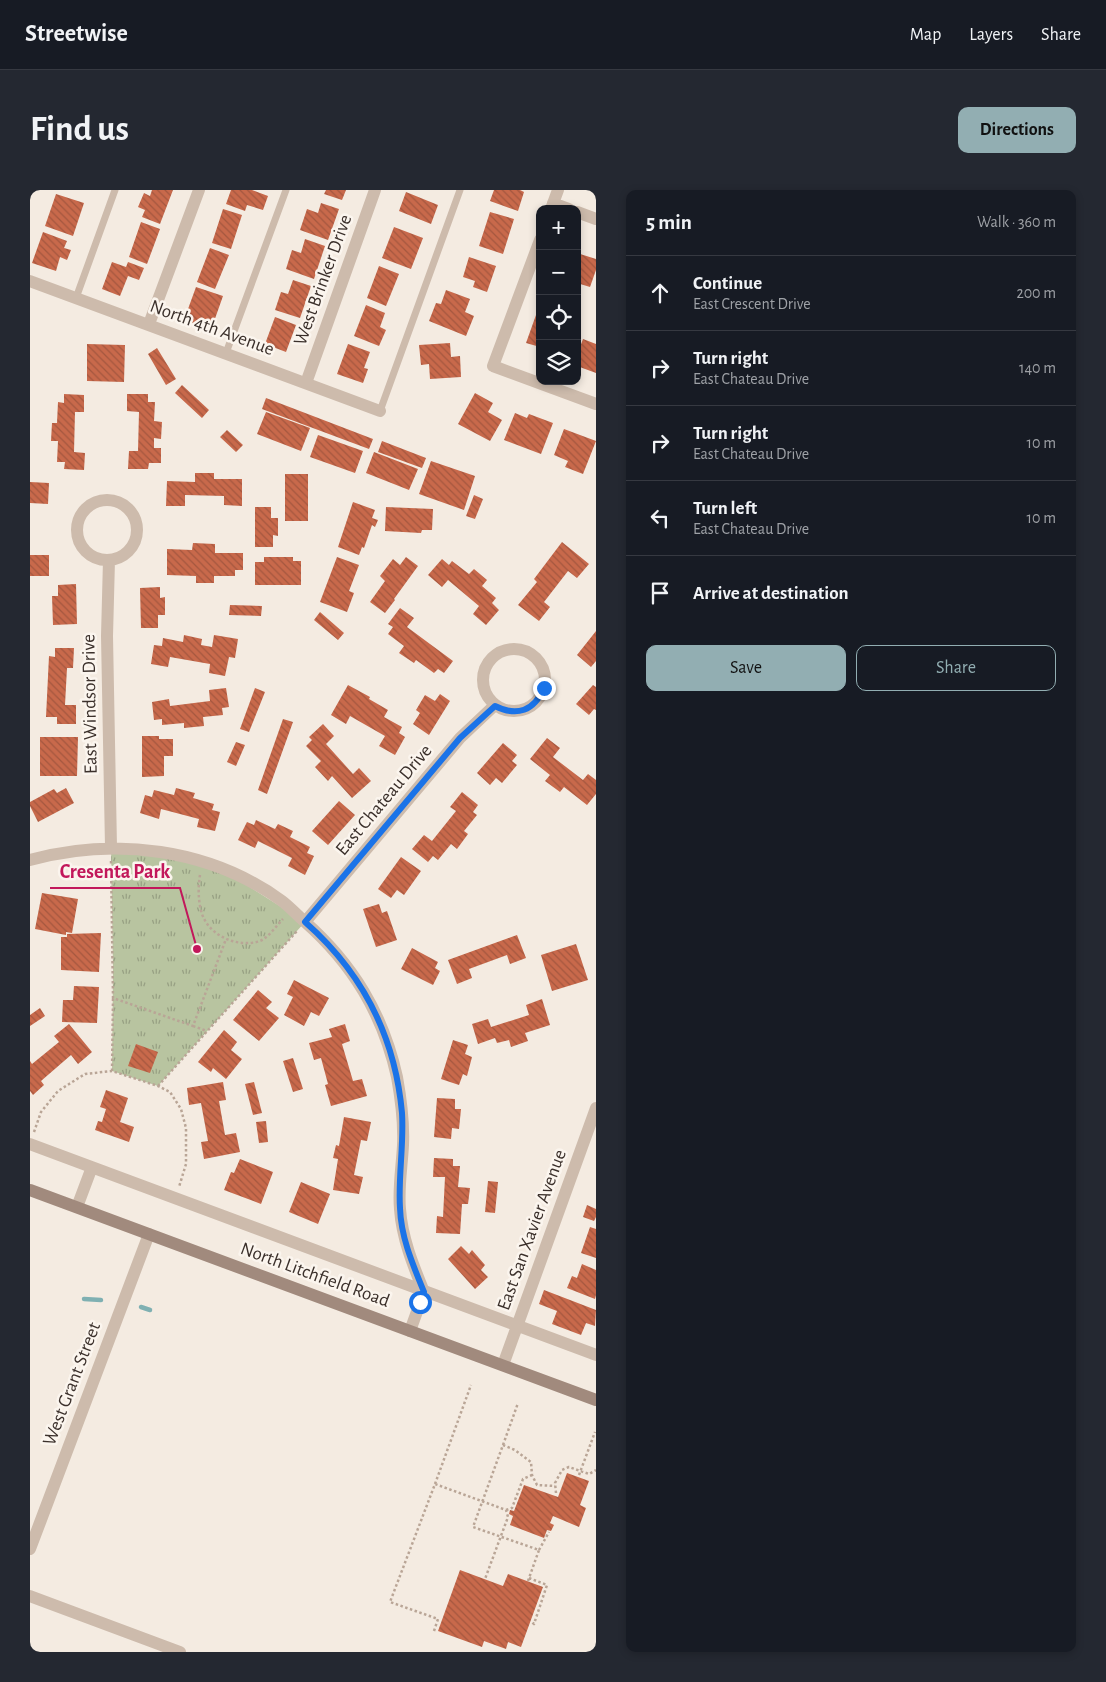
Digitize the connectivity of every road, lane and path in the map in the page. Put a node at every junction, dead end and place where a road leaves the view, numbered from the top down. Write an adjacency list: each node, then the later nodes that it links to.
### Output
1 (115, 190): 12 (lane)
2 (199, 190): 13 (street)
3 (286, 190): 14 (lane)
4 (375, 190): 15 (street, West Brinker Drive)
5 (460, 190): 17 (lane)
6 (558, 190): 7 (street)
7 (552, 205)
8 (581, 213): 9 (street)
9 (596, 219)
10 (536, 250): 16 (street)
11 (30, 281): 12 (street, North 4th Avenue)
12 (76, 298): 13 (street, North 4th Avenue)
13 (149, 324): 14 (street, North 4th Avenue)
14 (226, 353): 15 (street, North 4th Avenue)
15 (306, 383): 17 (street, North 4th Avenue)
16 (596, 404)
17 (380, 411)
18 (109, 560): 18 (street); 20 (street, East Windsor Drive)
19 (495, 706): 19 (street); 24 (street, East Chateau Drive)
20 (111, 847): 21 (street); 22 (street); 26 (path)
21 (30, 860)
22 (202, 861): 23 (street); 25 (path)
23 (292, 910): 24 (street); 25 (path)
24 (305, 922): 28 (path); 38 (street)
25 (226, 939): 27 (path)
26 (113, 998): 27 (path); 29 (path)
27 (192, 1026): 28 (path)
28 (207, 1031): 30 (path)
29 (112, 1071): 30 (path); 32 (path)
30 (158, 1086): 35 (path)
31 (596, 1108): 39 (street, East San Xavier Avenue)
32 (31, 1141): 33 (street, North Litchfield Road)
33 (92, 1167): 35 (street, North Litchfield Road); 36 (street)
34 (30, 1190): 36 (main road, North Litchfield Road)
35 (175, 1198): 38 (street, North Litchfield Road)
36 (77, 1207): 37 (main road, North Litchfield Road)
37 (149, 1234): 40 (main road, North Litchfield Road); 58 (street, West Grant Street)
38 (424, 1292): 39 (street, North Litchfield Road); 40 (street)
39 (517, 1326): 41 (street, North Litchfield Road); 42 (street, East San Xavier Avenue)
40 (410, 1331): 42 (main road, North Litchfield Road)
41 (596, 1355)
42 (503, 1365): 44 (main road, North Litchfield Road)
43 (472, 1385): 51 (path)
44 (596, 1399)
45 (518, 1403): 47 (path)
46 (595, 1432): 49 (path)
47 (503, 1445): 50 (path); 54 (path)
48 (596, 1470): 49 (path)
49 (580, 1473): 52 (path)
50 (532, 1475): 52 (path); 55 (path)
51 (435, 1484): 54 (path); 63 (path)
52 (556, 1486): 53 (path)
53 (556, 1493)
54 (483, 1502): 55 (path); 57 (path)
55 (506, 1510): 57 (path)
56 (549, 1532): 59 (path)
57 (501, 1536): 59 (path); 60 (path)
58 (30, 1548)
59 (539, 1550): 62 (path)
60 (485, 1579)
61 (30, 1596): 64 (street)
62 (532, 1622)
63 (434, 1631)
64 (180, 1652)

